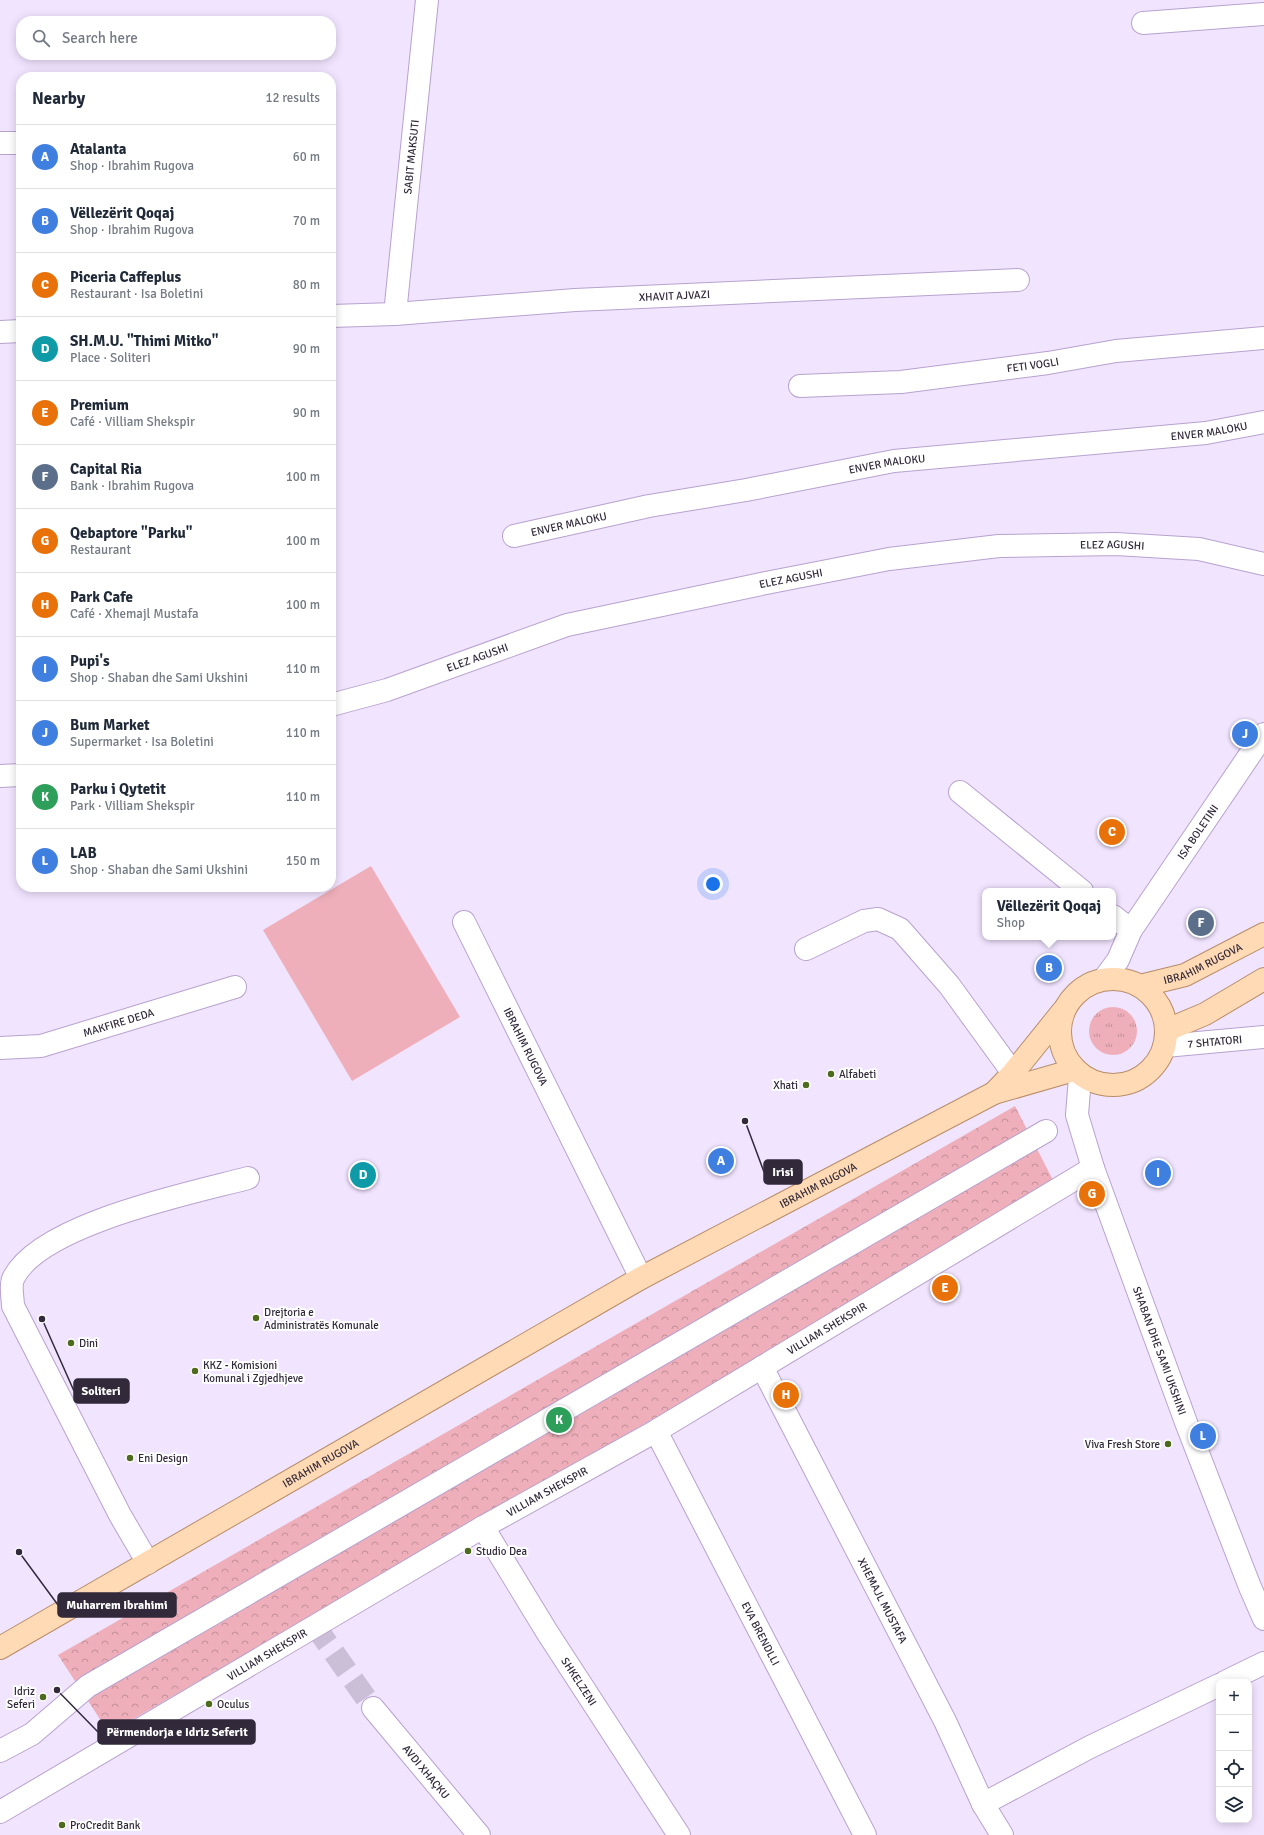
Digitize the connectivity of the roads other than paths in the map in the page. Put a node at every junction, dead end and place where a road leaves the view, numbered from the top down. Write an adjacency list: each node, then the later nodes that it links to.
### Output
1 (427, 0): 7 (street, SABIT MAKSUTI)
2 (1264, 14): 3 (street)
3 (1143, 23)
4 (0, 143): 5 (street)
5 (16, 143)
6 (1018, 280): 7 (street, XHAVIT AJVAZI)
7 (395, 314): 8 (street, XHAVIT AJVAZI)
8 (336, 316)
9 (16, 331): 10 (street)
10 (0, 332)
11 (1264, 338): 12 (street, FETI VOGLI)
12 (800, 386)
13 (1264, 422): 14 (street, ENVER MALOKU)
14 (514, 536)
15 (1264, 564): 16 (street, ELEZ AGUSHI)
16 (336, 704)
17 (1264, 734): 24 (street, ISA BOLETINI)
18 (16, 775): 19 (street)
19 (0, 776)
20 (960, 792): 21 (street)
21 (1078, 888)
22 (1116, 918): 24 (street)
23 (464, 922): 41 (street, IBRAHIM RUGOVA)
24 (1131, 930): 27 (street, ISA BOLETINI)
25 (1264, 934): 29 (main road, IBRAHIM RUGOVA)
26 (806, 949): 35 (street)
27 (1104, 979): 29 (main road, IBRAHIM RUGOVA); 31 (main road, IBRAHIM RUGOVA)
28 (1264, 979): 33 (main road)
29 (1140, 986): 33 (main road, IBRAHIM RUGOVA)
30 (235, 987): 34 (street, MAKFIRE DEDA)
31 (1065, 1008): 35 (main road, IBRAHIM RUGOVA); 36 (main road, IBRAHIM RUGOVA)
32 (1264, 1037): 33 (street, 7 SHTATORI)
33 (1166, 1038): 36 (main road)
34 (0, 1048)
35 (1013, 1073): 37 (main road, IBRAHIM RUGOVA)
36 (1077, 1073): 37 (main road, IBRAHIM RUGOVA); 39 (street, SHABAN DHE SAMI UKSHINI)
37 (994, 1093): 41 (main road, IBRAHIM RUGOVA)
38 (1046, 1131): 53 (street)
39 (1093, 1168): 43 (street, VILLIAM SHEKSPIR); 47 (street, SHABAN DHE SAMI UKSHINI)
40 (248, 1178): 42 (street)
41 (641, 1278): 46 (main road, IBRAHIM RUGOVA)
42 (6, 1302): 46 (street)
43 (762, 1367): 44 (street, VILLIAM SHEKSPIR); 54 (street, XHEMAJL MUSTAFA)
44 (656, 1431): 45 (street, VILLIAM SHEKSPIR); 58 (street, EVA BRENDLLI)
45 (483, 1527): 55 (street, VILLIAM SHEKSPIR); 57 (street, SHKELZENI)
46 (148, 1563): 48 (main road, IBRAHIM RUGOVA)
47 (1264, 1619)
48 (0, 1648)
49 (1264, 1663): 50 (street)
50 (1231, 1679)
51 (1216, 1686): 54 (street)
52 (372, 1708): 56 (street, AVDI XHAÇKU)
53 (0, 1751)
54 (983, 1804): 59 (street, XHEMAJL MUSTAFA)
55 (0, 1812)
56 (479, 1835)
57 (678, 1835)
58 (866, 1835)
59 (1002, 1835)

